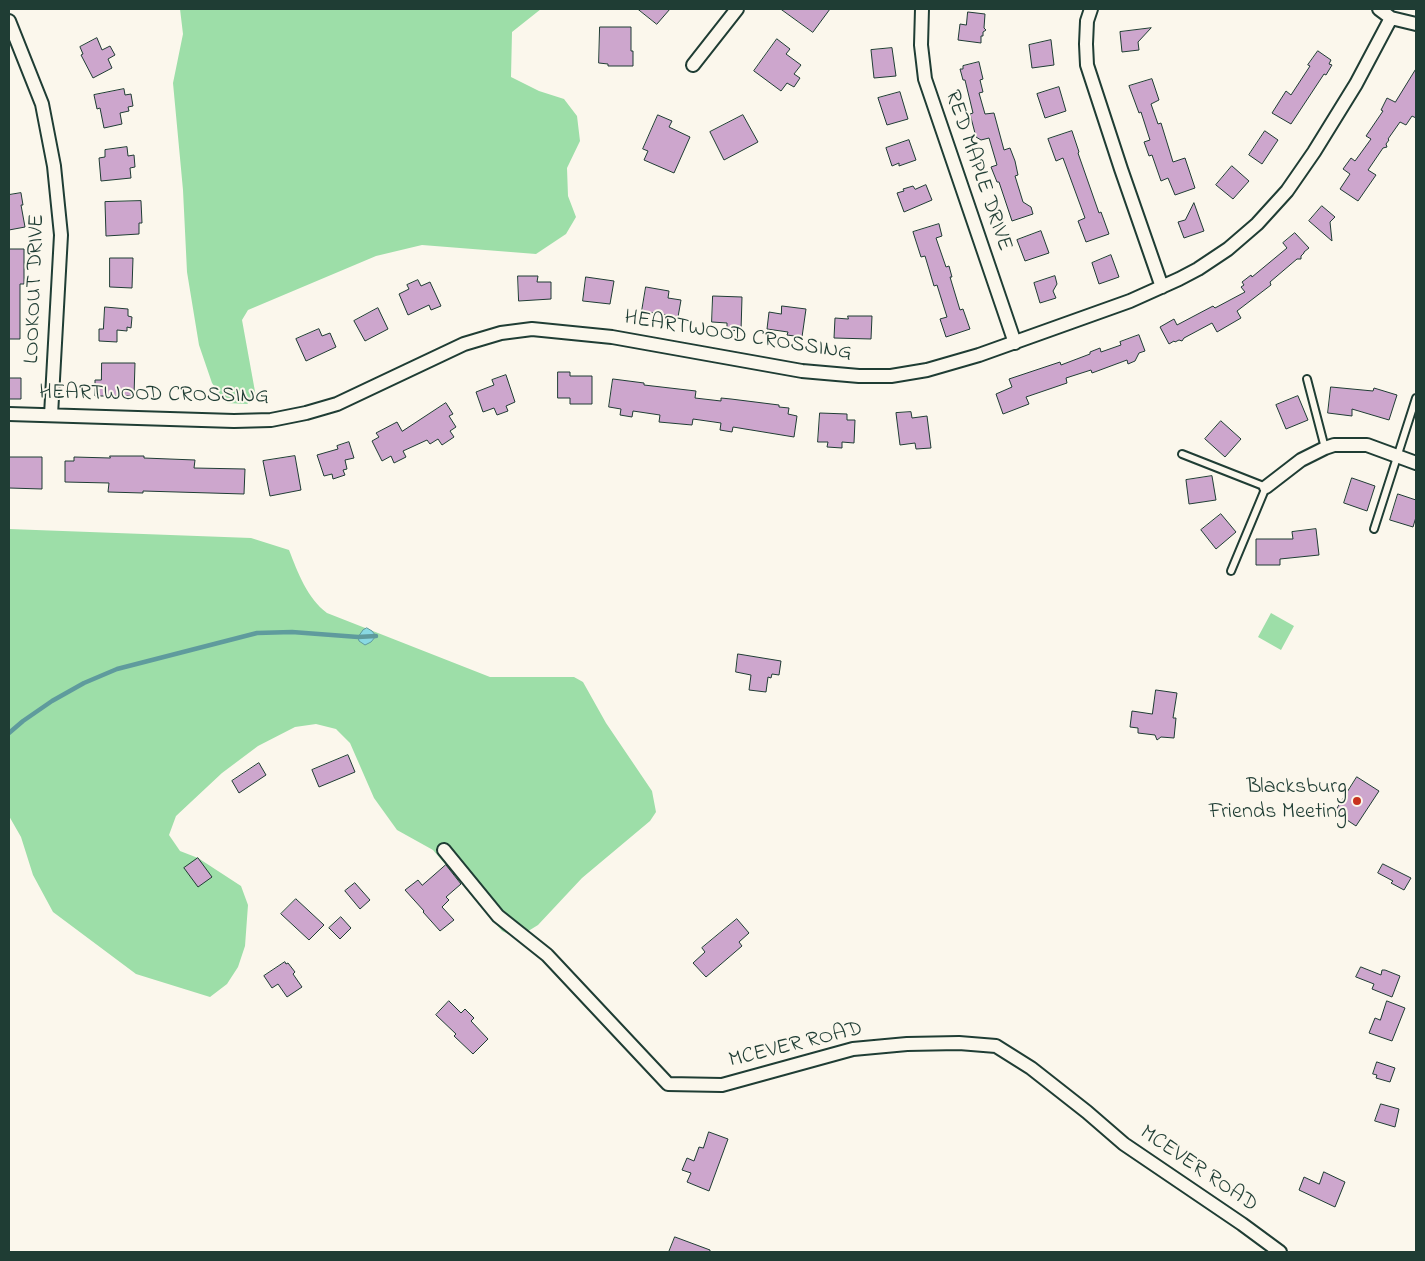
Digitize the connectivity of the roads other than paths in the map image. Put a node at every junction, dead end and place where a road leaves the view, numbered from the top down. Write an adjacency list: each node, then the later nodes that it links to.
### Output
1 (738, 9): 8 (street)
2 (922, 9): 10 (street, RED MAPLE DRIVE)
3 (1092, 9): 9 (street)
4 (1379, 9): 5 (street)
5 (1391, 18): 7 (street); 9 (street, HEARTWOOD CROSSING)
6 (9, 21): 14 (street, LOOKOUT DRIVE)
7 (1416, 24)
8 (693, 65)
9 (1162, 287): 10 (street, HEARTWOOD CROSSING)
10 (1014, 342): 14 (street, HEARTWOOD CROSSING)
11 (1307, 379): 15 (lane)
12 (1416, 398): 17 (lane)
13 (9, 414): 14 (street, HEARTWOOD CROSSING)
14 (51, 415)
15 (1325, 448): 17 (street); 19 (street)
16 (1182, 454): 19 (lane)
17 (1398, 456): 18 (street); 20 (lane)
18 (1416, 463)
19 (1266, 487): 21 (lane)
20 (1374, 529)
21 (1231, 571)
22 (444, 850): 23 (street, MCEVER ROAD)
23 (1280, 1252)

